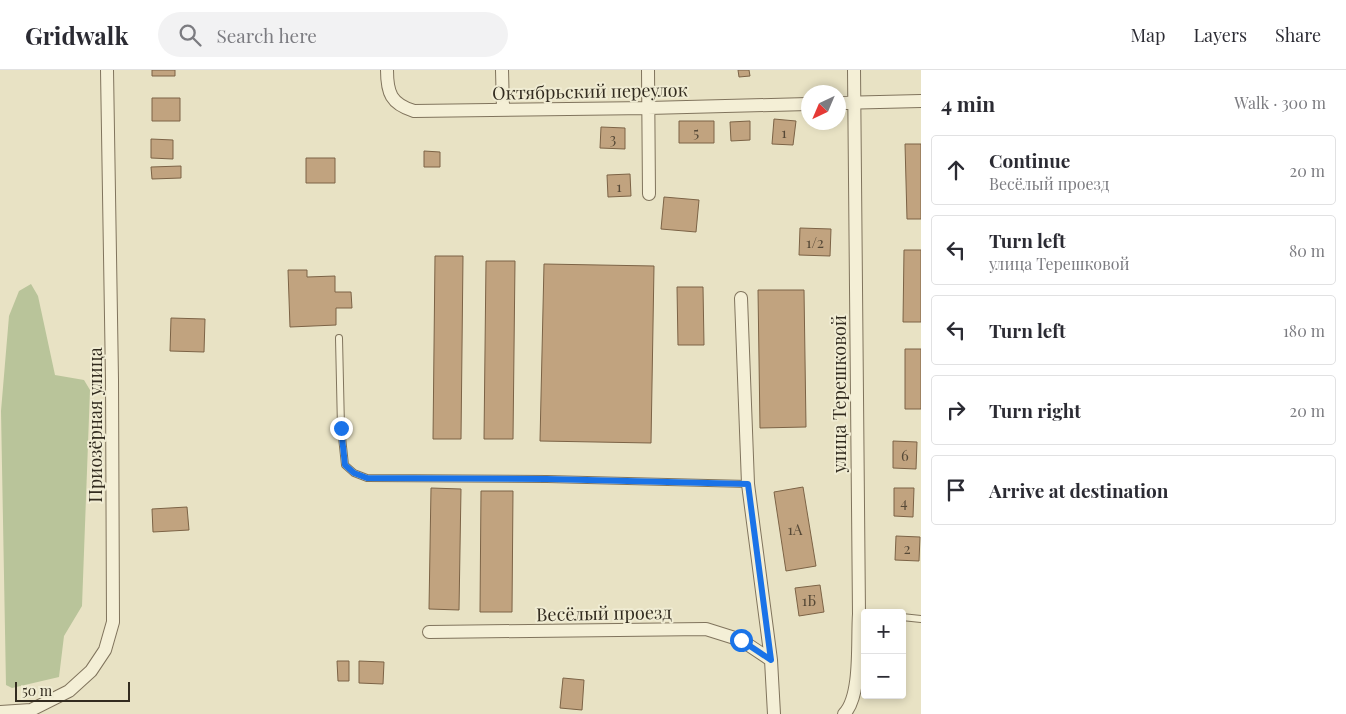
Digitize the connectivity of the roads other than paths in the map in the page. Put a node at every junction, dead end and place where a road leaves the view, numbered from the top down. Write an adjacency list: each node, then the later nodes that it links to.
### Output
1 (107, 70): 22 (street, Приозёрная улица)
2 (387, 70): 11 (street, Октябрьский переулок)
3 (502, 70): 11 (street)
4 (648, 70): 10 (street)
5 (854, 70): 7 (street, улица Терешковой)
6 (921, 101): 7 (street)
7 (855, 102): 8 (street); 16 (street, улица Терешковой)
8 (846, 103)
9 (801, 104): 10 (street, Октябрьский переулок)
10 (648, 108): 11 (street, Октябрьский переулок); 12 (street)
11 (503, 109)
12 (649, 194)
13 (742, 298): 15 (street)
14 (340, 338): 15 (lane)
15 (748, 484): 21 (street)
16 (862, 609)
17 (906, 618): 18 (lane)
18 (921, 619)
19 (861, 626): 24 (street, улица Терешковой)
20 (429, 632): 21 (street, Весёлый проезд)
21 (771, 660): 23 (street)
22 (0, 712)
23 (774, 714)
24 (844, 714)

